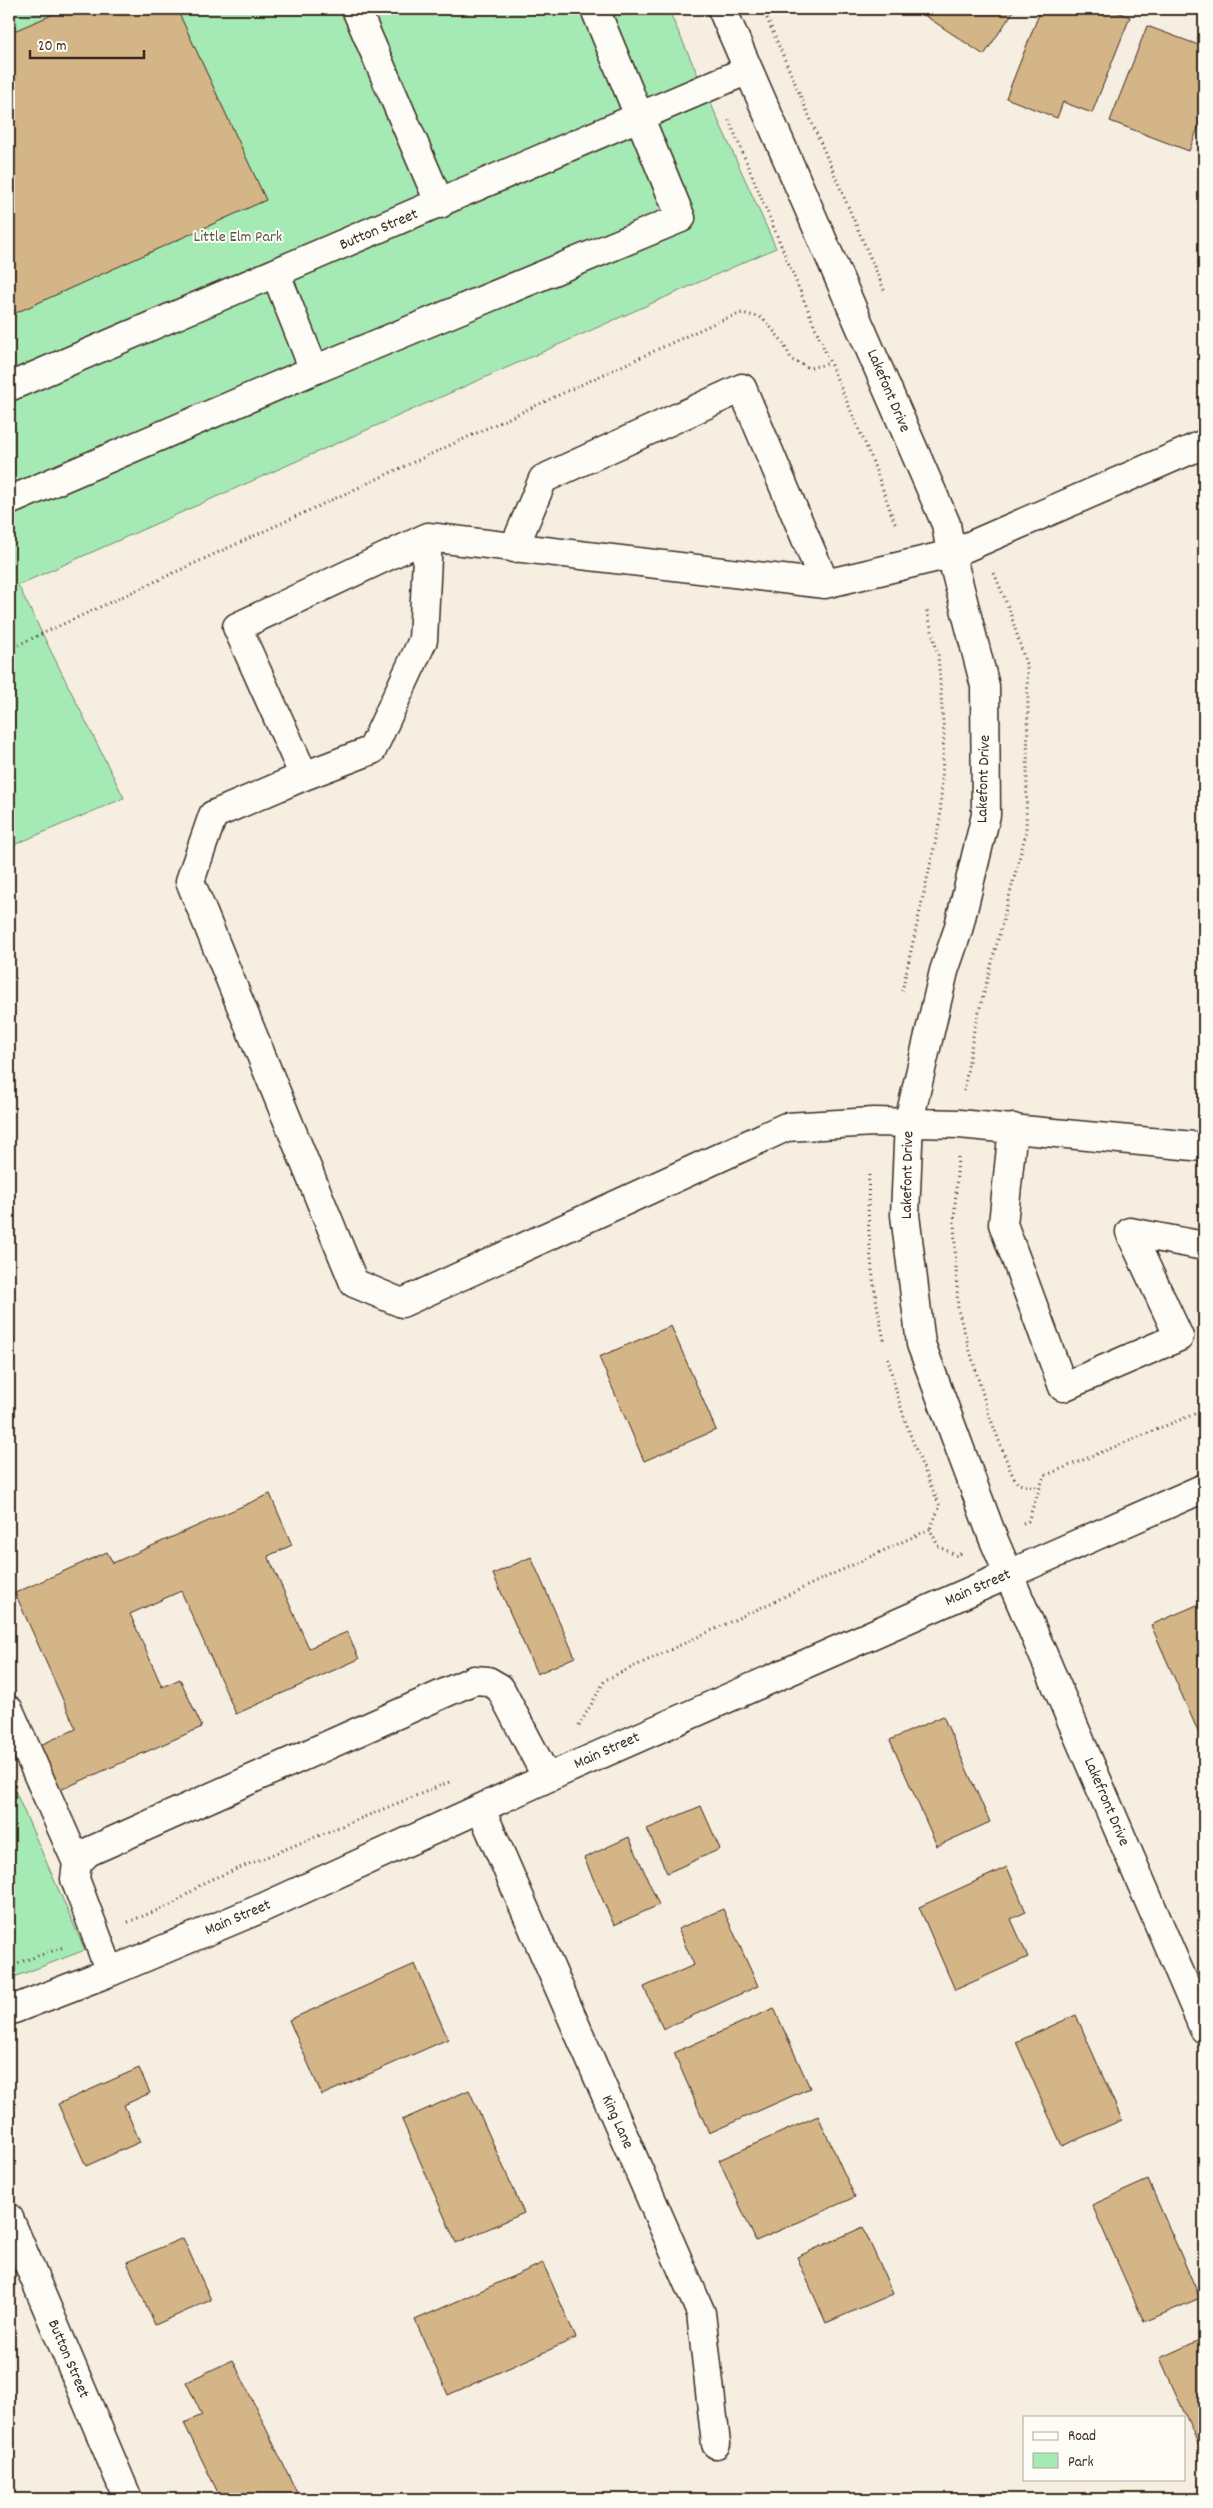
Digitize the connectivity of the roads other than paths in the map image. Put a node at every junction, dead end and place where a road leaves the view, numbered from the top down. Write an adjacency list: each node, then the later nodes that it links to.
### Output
1 (356, 9): 6 (street)
2 (595, 9): 5 (street)
3 (722, 9): 4 (street, Lakefont Drive)
4 (748, 70): 5 (street, Button Street); 14 (street, Lakefont Drive)
5 (641, 117): 6 (street, Button Street); 8 (street)
6 (440, 204): 7 (street, Button Street)
7 (276, 274): 8 (street); 9 (street, Button Street)
8 (314, 370): 11 (street)
9 (9, 387)
10 (1204, 444): 14 (street)
11 (9, 501)
12 (428, 537): 13 (street); 16 (street); 16 (street)
13 (514, 548): 15 (street); 15 (street)
14 (951, 554): 15 (street); 17 (street, Lakefont Drive)
15 (825, 584)
16 (304, 776): 17 (street)
17 (908, 1122): 18 (street); 22 (street, Lakefont Drive)
18 (1013, 1128): 19 (street); 20 (street)
19 (1204, 1147)
20 (1204, 1246)
21 (1204, 1488): 22 (street, Main Street)
22 (1009, 1574): 24 (street, Main Street); 29 (street, Lakefront Drive)
23 (9, 1710): 26 (street)
24 (547, 1778): 25 (street, Main Street); 26 (street)
25 (481, 1809): 27 (street, Main Street); 31 (street, King Lane)
26 (77, 1863): 27 (street)
27 (110, 1972): 28 (street, Main Street)
28 (9, 2011)
29 (1204, 2029)
30 (9, 2218): 32 (street, Button Street)
31 (716, 2444)
32 (128, 2499)

